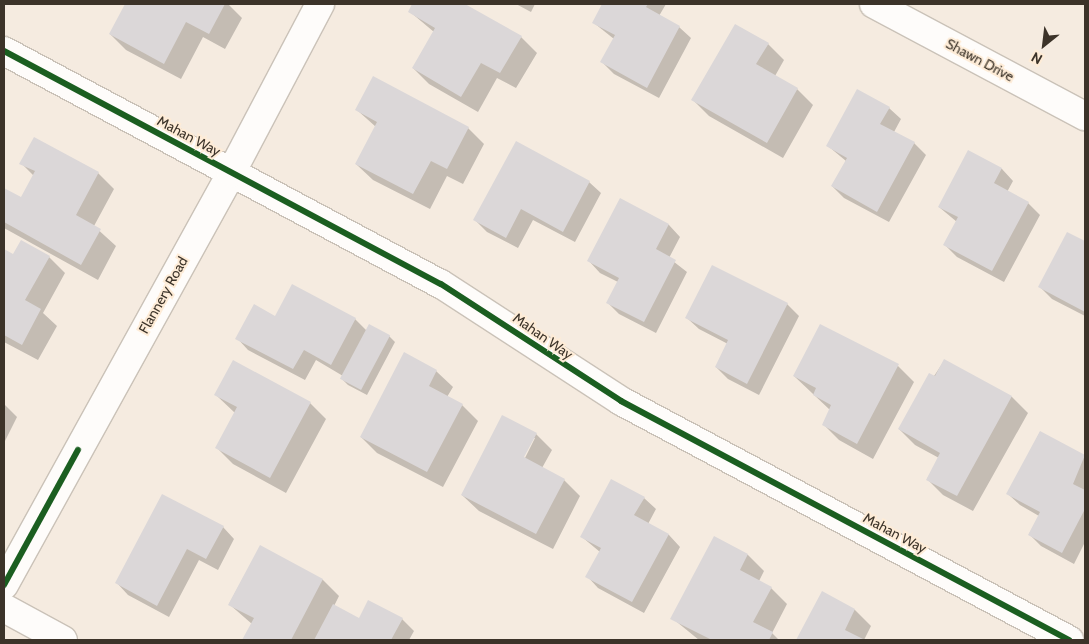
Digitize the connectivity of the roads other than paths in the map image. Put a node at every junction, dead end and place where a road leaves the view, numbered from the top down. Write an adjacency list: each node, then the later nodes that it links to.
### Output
1 (320, 4): 5 (street, Flannery Road)
2 (874, 4): 4 (street, Shawn Drive)
3 (4, 50): 5 (street, Mahan Way)
4 (1085, 116)
5 (231, 172): 6 (street, Flannery Road); 9 (street, Mahan Way)
6 (4, 585)
7 (4, 608): 8 (street)
8 (63, 640)
9 (1068, 640)

